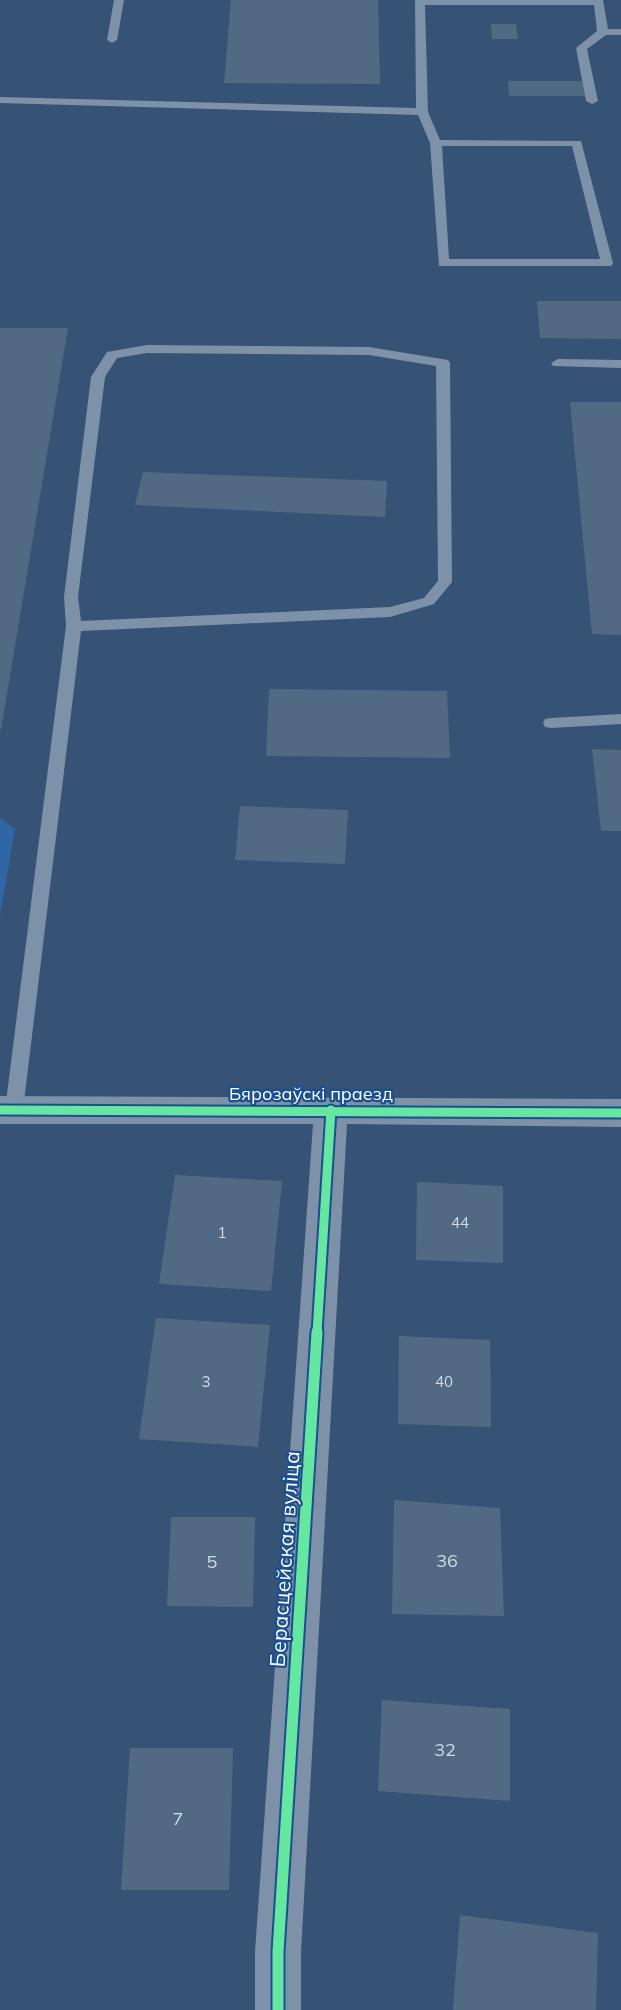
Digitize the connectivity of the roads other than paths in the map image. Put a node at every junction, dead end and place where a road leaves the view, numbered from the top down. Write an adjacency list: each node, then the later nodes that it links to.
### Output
1 (119, 0): 6 (lane)
2 (420, 1): 3 (lane); 9 (lane)
3 (598, 1): 4 (lane)
4 (603, 32): 5 (lane); 8 (lane)
5 (621, 32)
6 (112, 40)
7 (0, 100): 9 (lane)
8 (592, 101)
9 (422, 112): 10 (lane)
10 (436, 143): 10 (lane)
11 (558, 363): 12 (lane)
12 (621, 364)
13 (74, 626): 13 (lane); 16 (lane)
14 (621, 719): 15 (lane)
15 (551, 723)
16 (7, 1110): 17 (street, Бярозаўскі праезд)
17 (331, 1110): 18 (street, Бярозаўскі праезд); 19 (street, Берасцейская вуліца)
18 (621, 1113)
19 (278, 2010)

